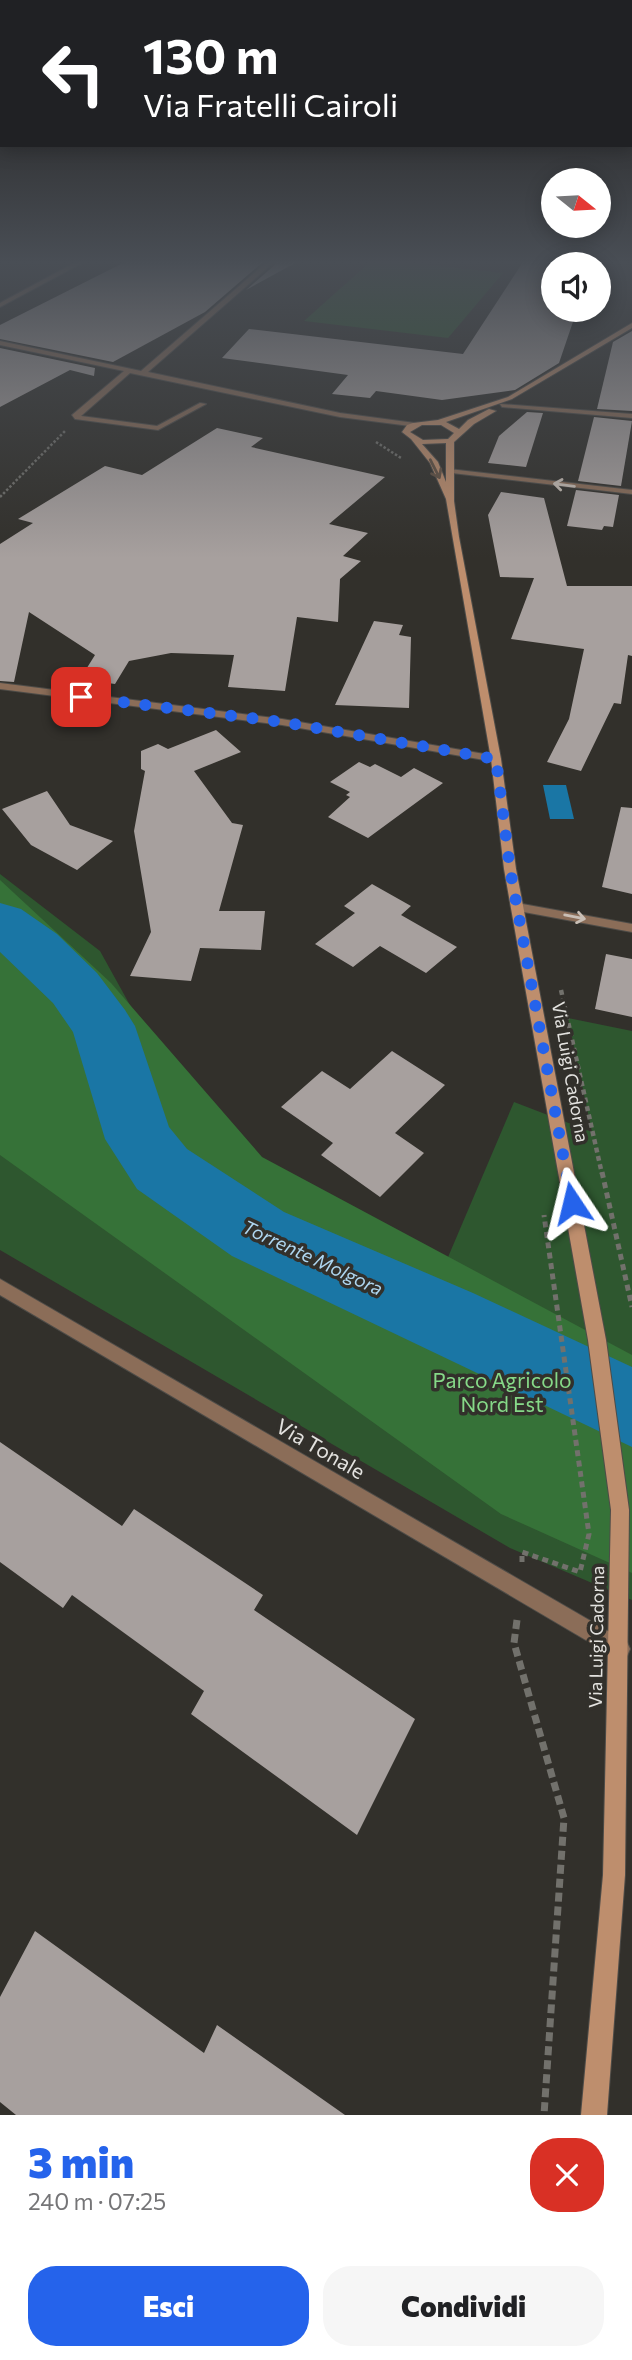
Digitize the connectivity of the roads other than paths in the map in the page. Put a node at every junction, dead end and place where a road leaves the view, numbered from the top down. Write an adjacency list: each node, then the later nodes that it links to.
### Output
1 (85, 361): 4 (street)
2 (157, 361): 5 (street)
3 (573, 361): 6 (street)
4 (129, 370): 5 (street); 7 (street)
5 (143, 373): 9 (street)
6 (510, 398): 8 (street); 11 (street)
7 (202, 404)
8 (502, 405): 10 (street); 13 (street)
9 (340, 415): 12 (street); 14 (street)
10 (632, 416)
11 (437, 423): 12 (street); 13 (street)
12 (415, 425): 14 (street)
13 (458, 433): 15 (street)
14 (411, 438): 15 (street); 18 (street, Via Luigi Cadorna, one-way to 18)
15 (450, 441): 16 (street, Via Luigi Cadorna)
16 (452, 471): 17 (street, one-way to 16); 18 (street, Via Luigi Cadorna)
17 (632, 492)
18 (450, 501): 20 (street, Via Luigi Cadorna)
19 (0, 686): 20 (street)
20 (496, 759): 21 (street, Via Luigi Cadorna)
21 (517, 907): 22 (street, one-way to 22); 24 (street, Via Luigi Cadorna)
22 (632, 928)
23 (0, 1286): 24 (street, Via Tonale)
24 (620, 1649): 25 (street, Via Luigi Cadorna)
25 (594, 2115)

